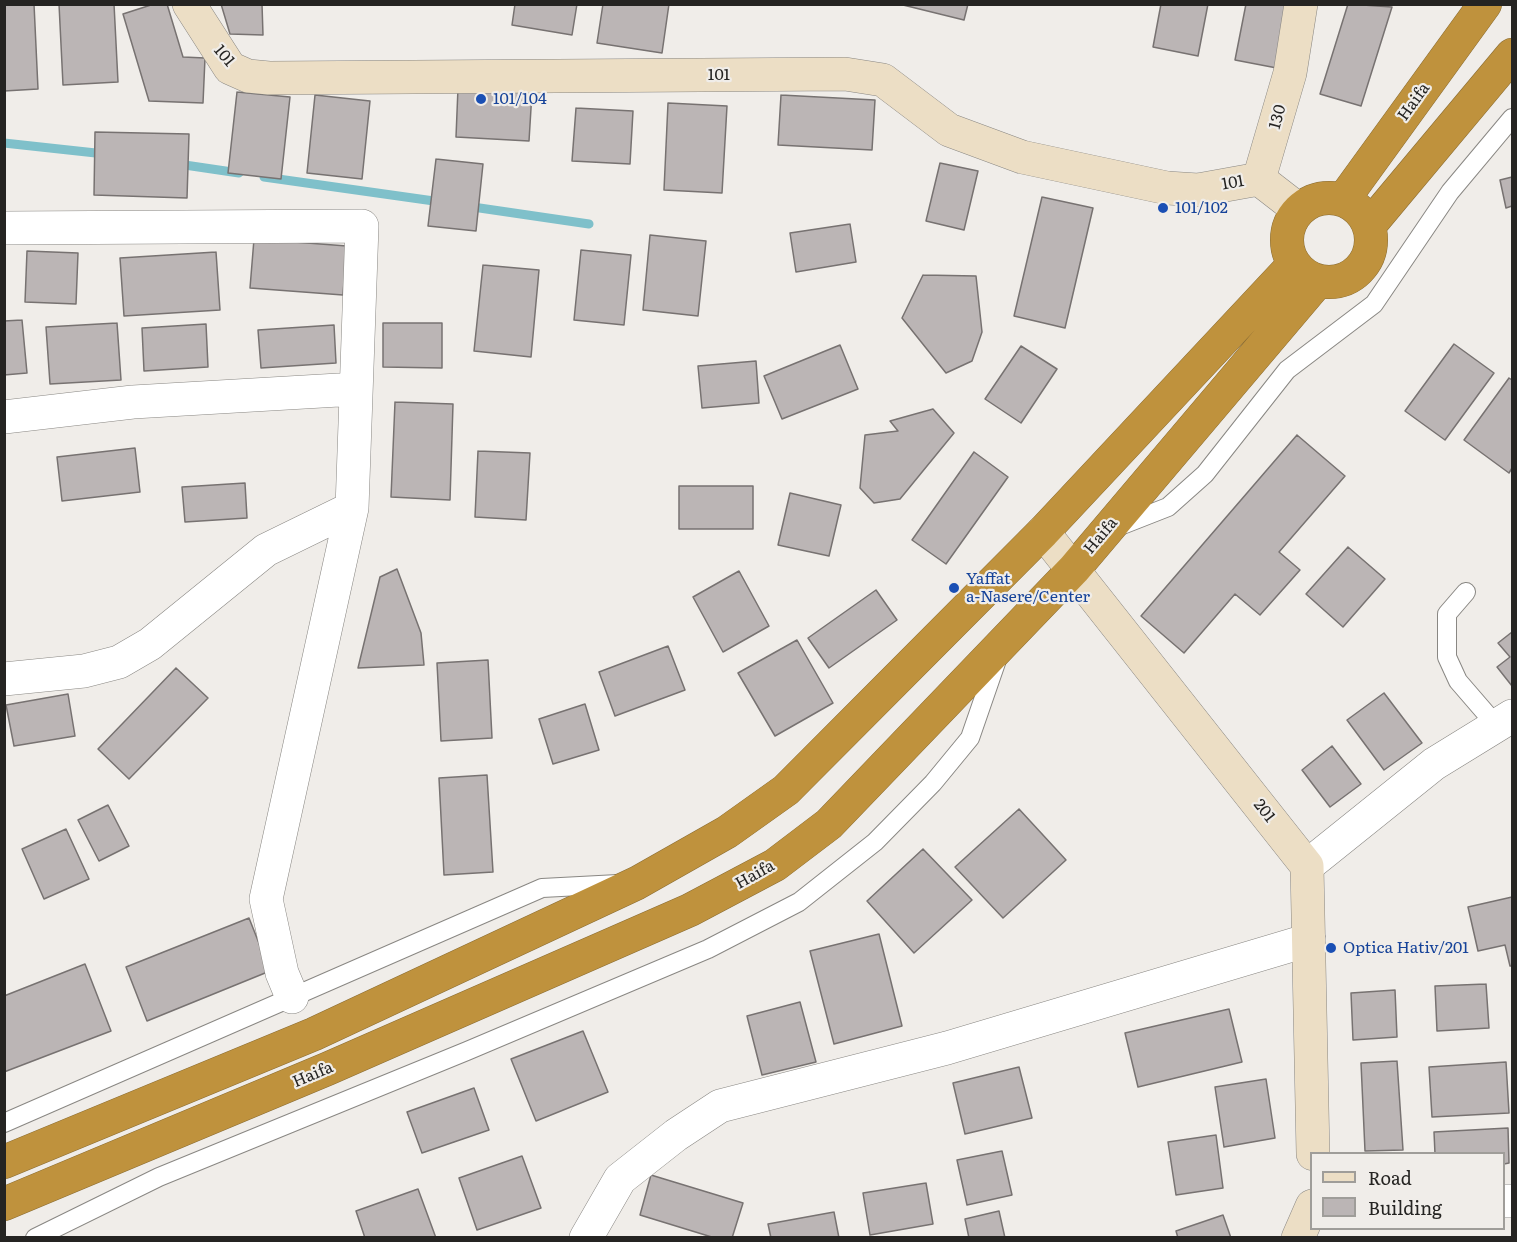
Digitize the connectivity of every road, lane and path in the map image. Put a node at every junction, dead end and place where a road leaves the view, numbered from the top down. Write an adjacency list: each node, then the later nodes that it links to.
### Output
1 (189, 4): 6 (street, 101)
2 (1301, 4): 6 (street, 130)
3 (1485, 4): 7 (highway, Haifa)
4 (1506, 67): 9 (highway)
5 (1512, 118): 16 (lane)
6 (1259, 179): 8 (street)
7 (1343, 200): 8 (highway); 9 (highway)
8 (1299, 210): 11 (highway)
9 (1369, 226): 11 (highway)
10 (4, 228): 12 (street)
11 (1306, 273): 15 (highway); 16 (highway, Haifa)
12 (356, 389): 13 (street); 14 (street)
13 (4, 417)
14 (352, 508): 20 (street); 25 (street)
15 (1043, 532): 17 (street, 201); 23 (highway)
16 (1105, 532): 17 (highway, Haifa)
17 (1074, 568): 19 (highway, Haifa); 22 (street, 201)
18 (1466, 592): 21 (lane)
19 (1004, 641): 29 (highway, Haifa); 31 (lane)
20 (4, 679)
21 (1504, 720): 22 (street)
22 (1307, 866): 24 (street)
23 (638, 883): 25 (lane); 28 (highway)
24 (1309, 940): 27 (street); 32 (street)
25 (292, 997): 26 (lane)
26 (4, 1123)
27 (1313, 1152)
28 (4, 1162)
29 (4, 1203)
30 (1310, 1208): 33 (street)
31 (35, 1238)
32 (586, 1238)
33 (1298, 1238)

